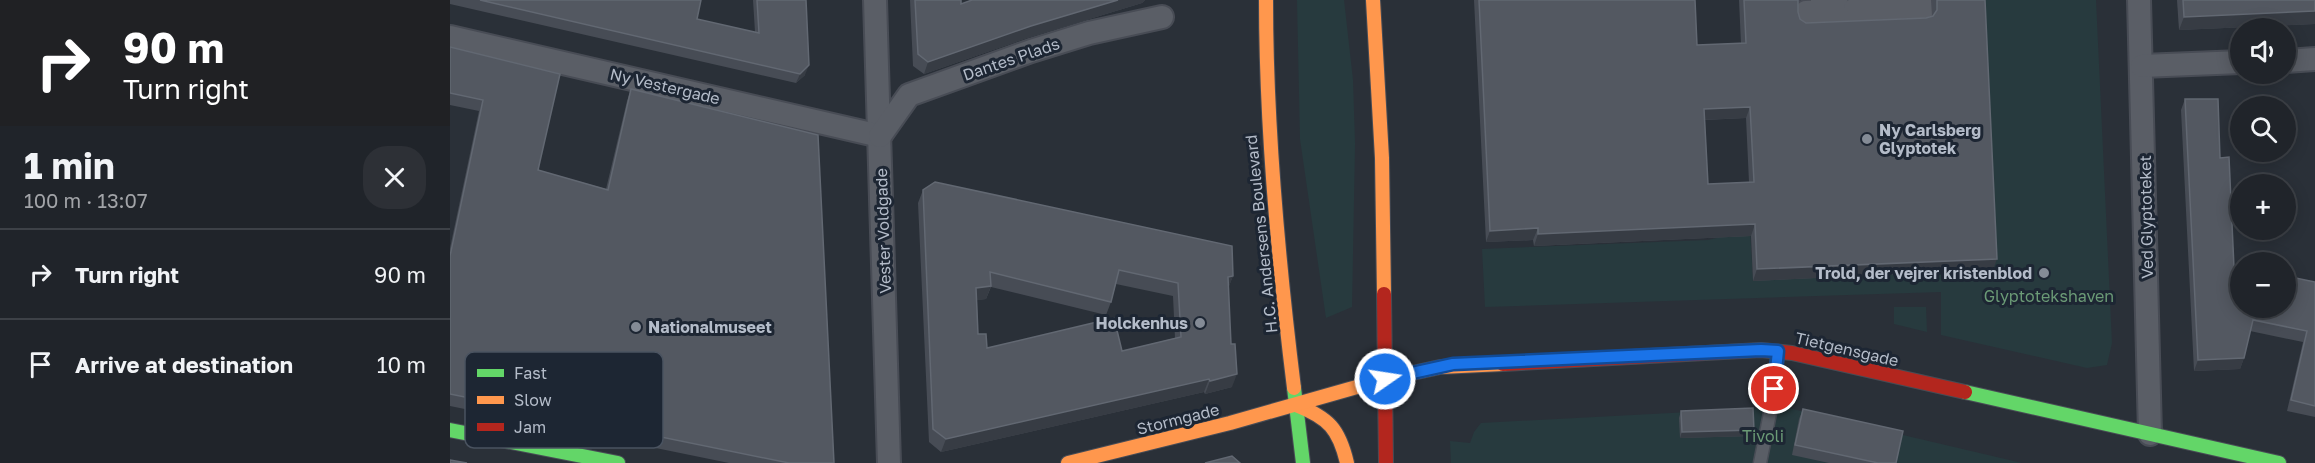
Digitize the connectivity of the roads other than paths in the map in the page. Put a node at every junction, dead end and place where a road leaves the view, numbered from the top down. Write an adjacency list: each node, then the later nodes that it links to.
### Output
1 (875, 0): 15 (street, Vester Voldgade)
2 (1266, 0): 18 (street, H.C. Andersens Boulevard)
3 (1373, 0): 17 (street)
4 (1822, 0): 5 (street)
5 (1828, 0)
6 (1908, 0): 7 (street)
7 (1920, 0)
8 (2139, 0): 14 (street, Ved Glyptoteket)
9 (1162, 17): 15 (street, Dantes Plads)
10 (450, 37): 15 (street, Ny Vestergade)
11 (2315, 59): 12 (street)
12 (2296, 60)
13 (2230, 62): 14 (street)
14 (2142, 66): 21 (street, Ved Glyptoteket)
15 (880, 136): 24 (street, Vester Voldgade)
16 (1778, 351): 17 (street, Tietgensgade); 21 (street, Tietgensgade); 29 (lane)
17 (1385, 379): 18 (street, Tietgensgade); 28 (street)
18 (1296, 405): 25 (street, Stormgade); 26 (street, H.C. Andersens Boulevard); 27 (street)
19 (450, 430): 20 (street)
20 (465, 433)
21 (2150, 434): 30 (street, Tietgensgade)
22 (542, 448): 23 (street)
23 (618, 463)
24 (889, 463)
25 (1068, 463)
26 (1304, 463)
27 (1347, 463)
28 (1386, 463)
29 (1760, 463)
30 (2280, 463)

